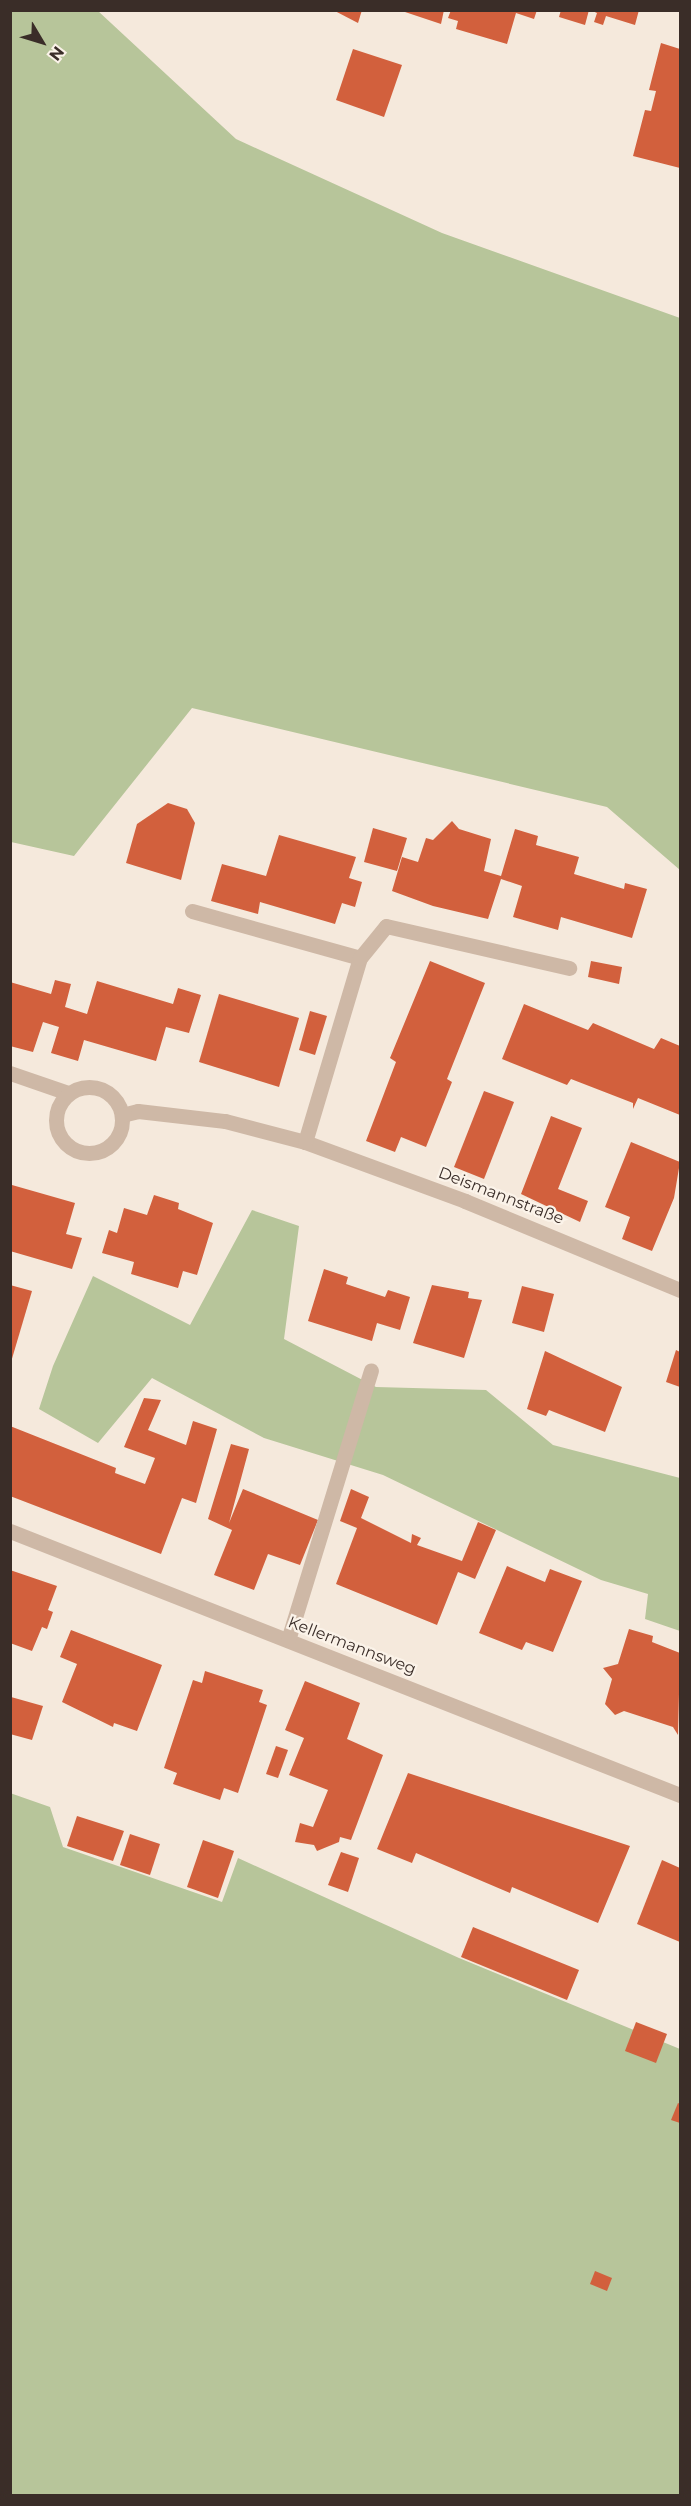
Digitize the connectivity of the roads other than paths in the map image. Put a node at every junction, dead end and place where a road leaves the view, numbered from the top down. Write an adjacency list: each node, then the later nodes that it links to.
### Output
1 (192, 911): 2 (street)
2 (360, 958): 3 (street); 7 (street)
3 (569, 968)
4 (10, 1073): 5 (street)
5 (68, 1093): 6 (street); 6 (street)
6 (122, 1115): 7 (street, Deismannstraße)
7 (305, 1142): 8 (street, Deismannstraße)
8 (681, 1290)
9 (371, 1370): 11 (street)
10 (10, 1531): 11 (street, Kellermannsweg)
11 (288, 1641): 12 (street, Kellermannsweg)
12 (681, 1795)

